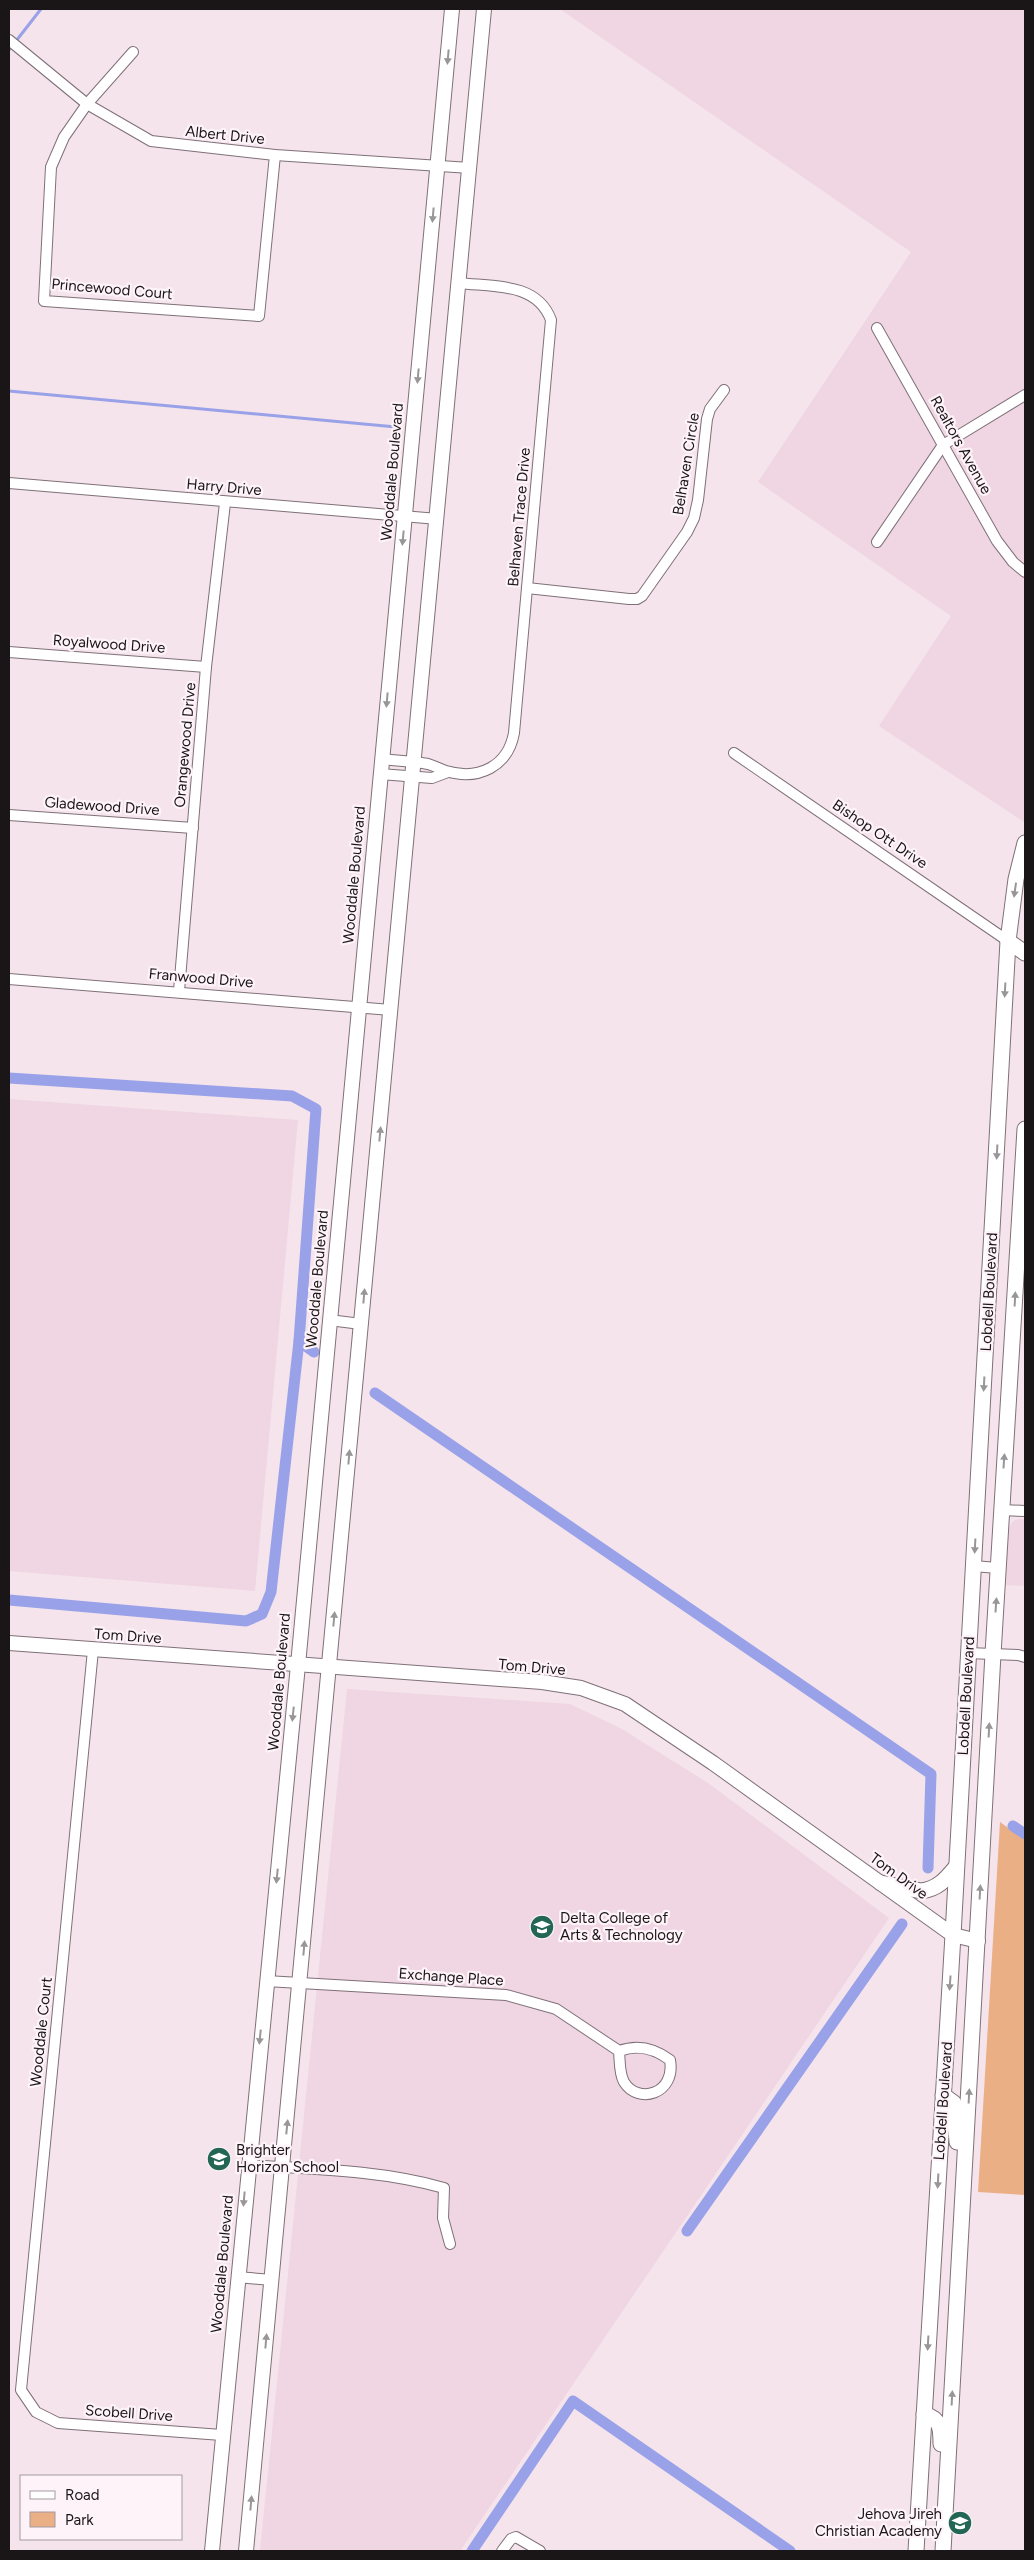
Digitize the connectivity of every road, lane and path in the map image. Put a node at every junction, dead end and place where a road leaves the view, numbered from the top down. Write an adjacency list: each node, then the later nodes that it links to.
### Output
1 (452, 9): 7 (street, Wooddale Boulevard, one-way to 7)
2 (484, 9): 8 (street)
3 (9, 40): 5 (street, Albert Drive)
4 (133, 52): 5 (street, Princewood Court)
5 (87, 104): 6 (street, Albert Drive); 6 (street, Princewood Court)
6 (274, 155): 7 (street, Albert Drive)
7 (437, 166): 8 (street, Albert Drive); 16 (street, Wooddale Boulevard, one-way to 16)
8 (470, 168): 9 (street)
9 (459, 283): 17 (street); 20 (street, Belhaven Trace Drive)
10 (877, 328): 13 (street, Realtors Avenue)
11 (724, 390): 20 (street, Belhaven Circle)
12 (1025, 395): 13 (street)
13 (943, 445): 18 (street); 19 (street, Realtors Avenue)
14 (9, 483): 15 (street, Harry Drive)
15 (225, 502): 16 (street, Harry Drive); 22 (street, Orangewood Drive)
16 (405, 516): 17 (street, Harry Drive); 24 (street, Wooddale Boulevard, one-way to 24)
17 (438, 520): 25 (street)
18 (877, 542)
19 (1025, 572)
20 (527, 588): 26 (street, Belhaven Trace Drive)
21 (9, 652): 22 (street, Royalwood Drive)
22 (206, 667): 30 (street, Orangewood Drive)
23 (734, 753): 32 (street, Bishop Ott Drive)
24 (381, 759): 25 (street); 27 (street, Wooddale Boulevard)
25 (414, 763): 26 (street); 28 (street)
26 (448, 772): 28 (street)
27 (380, 774): 28 (street); 36 (street, Wooddale Boulevard)
28 (413, 777): 37 (street)
29 (9, 815): 30 (street, Gladewood Drive)
30 (193, 828): 35 (street, Orangewood Drive)
31 (1025, 843): 32 (main road, Lobdell Boulevard, one-way to 32)
32 (1008, 941): 33 (main road); 39 (main road, Lobdell Boulevard, one-way to 39)
33 (1025, 953)
34 (9, 979): 35 (street, Franwood Drive)
35 (179, 991): 36 (street, Franwood Drive)
36 (358, 1007): 37 (street, Franwood Drive); 41 (street, Wooddale Boulevard)
37 (391, 1010): 42 (street, one-way to 37)
38 (1025, 1129): 40 (main road, Lobdell Boulevard)
39 (994, 1206): 40 (main road); 45 (main road, Lobdell Boulevard, one-way to 45)
40 (1020, 1207): 43 (main road, Lobdell Boulevard, one-way to 40)
41 (329, 1320): 42 (street); 52 (street, Wooddale Boulevard)
42 (362, 1324): 53 (street, one-way to 42)
43 (1002, 1510): 44 (street); 46 (main road, Lobdell Boulevard)
44 (1025, 1510)
45 (973, 1566): 46 (street); 49 (main road, Lobdell Boulevard)
46 (998, 1568): 50 (main road, Lobdell Boulevard, one-way to 46)
47 (9, 1643): 48 (street, Tom Drive)
48 (93, 1650): 52 (street, Tom Drive); 70 (street, Wooddale Court)
49 (968, 1653): 50 (street); 54 (main road, Lobdell Boulevard)
50 (992, 1654): 51 (street); 57 (main road, Lobdell Boulevard, one-way to 50)
51 (1025, 1657)
52 (298, 1665): 53 (street, Tom Drive); 58 (street, Wooddale Boulevard, one-way to 58)
53 (329, 1668): 55 (street, Tom Drive); 59 (street, one-way to 53)
54 (956, 1867): 55 (main road); 56 (main road, Lobdell Boulevard)
55 (881, 1883): 56 (street, Tom Drive)
56 (953, 1935): 57 (street, Tom Drive); 61 (main road, Lobdell Boulevard, one-way to 61)
57 (978, 1941): 63 (main road, Lobdell Boulevard, one-way to 57)
58 (266, 1981): 59 (street, Exchange Place); 62 (street, Wooddale Boulevard, one-way to 62)
59 (301, 1983): 60 (street, Exchange Place); 64 (street, one-way to 59)
60 (619, 2051): 60 (street)
61 (943, 2095): 63 (main road); 65 (main road, Lobdell Boulevard, one-way to 65)
62 (247, 2166): 64 (street); 68 (street, Wooddale Boulevard, one-way to 68)
63 (965, 2166): 66 (main road, Lobdell Boulevard)
64 (283, 2168): 67 (street); 69 (street)
65 (935, 2221): 66 (main road); 71 (main road, Lobdell Boulevard, one-way to 71)
66 (962, 2222): 73 (main road, Lobdell Boulevard, one-way to 66)
67 (450, 2244)
68 (237, 2277): 69 (street); 72 (street, Wooddale Boulevard)
69 (272, 2280): 75 (street, one-way to 69)
70 (36, 2412): 72 (street, Scobell Drive)
71 (924, 2414): 73 (main road); 78 (main road, Lobdell Boulevard)
72 (222, 2435): 74 (street, Wooddale Boulevard)
73 (947, 2482): 79 (main road, Lobdell Boulevard)
74 (212, 2551)
75 (246, 2551)
76 (502, 2551): 77 (street)
77 (540, 2551)
78 (916, 2551)
79 (943, 2551)

